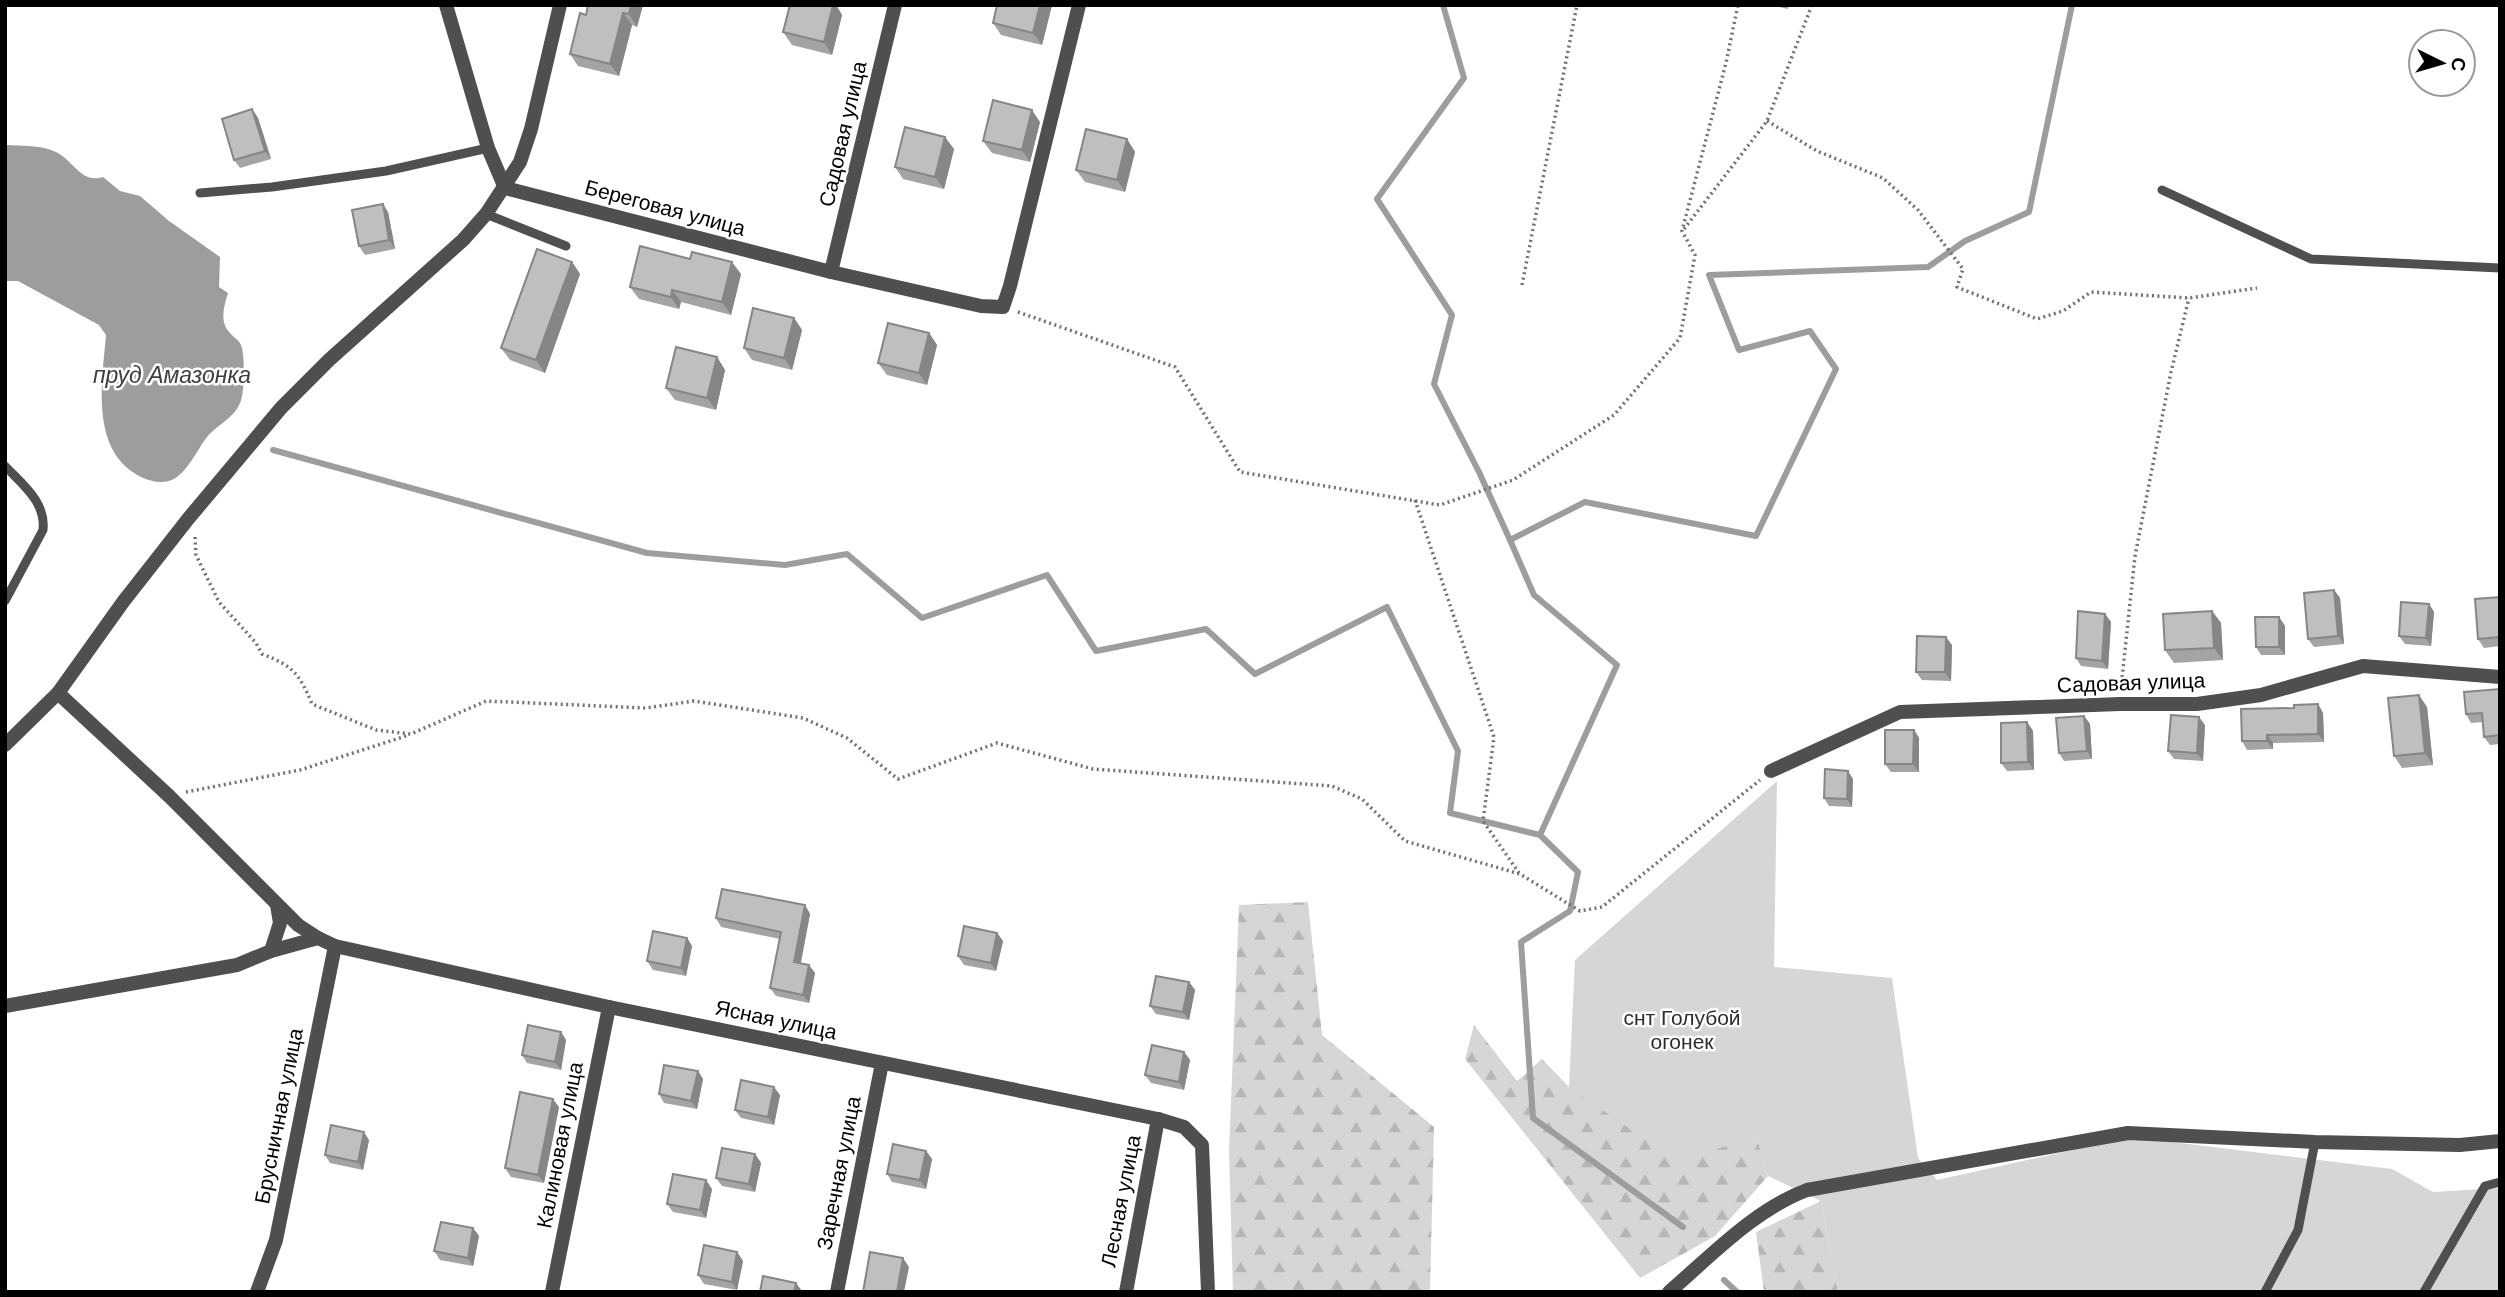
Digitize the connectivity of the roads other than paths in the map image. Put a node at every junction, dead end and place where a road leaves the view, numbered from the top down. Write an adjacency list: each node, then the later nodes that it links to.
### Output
1 (446, 5): 5 (street)
2 (560, 5): 6 (street)
3 (895, 5): 12 (street, Садовая улица)
4 (1079, 5): 12 (street, Береговая улица)
5 (488, 148): 6 (street); 8 (lane)
6 (505, 188): 9 (street); 12 (street, Береговая улица)
7 (2162, 190): 11 (lane)
8 (200, 193)
9 (486, 214): 10 (lane); 16 (street)
10 (566, 246)
11 (2500, 268)
12 (831, 272)
13 (5, 466): 14 (lane)
14 (5, 601)
15 (2500, 677): 18 (street, Садовая улица)
16 (58, 693): 17 (street); 19 (street, Ясная улица)
17 (5, 745)
18 (1771, 771)
19 (276, 905): 20 (street, Ясная улица); 22 (street)
20 (318, 938): 21 (street, Ясная улица); 22 (street)
21 (335, 946): 24 (street, Ясная улица); 30 (street, Брусничная улица)
22 (271, 951): 23 (street)
23 (5, 1006)
24 (609, 1007): 25 (street, Ясная улица); 31 (street, Калиновая улица)
25 (882, 1063): 26 (street, Ясная улица); 32 (street, Заречная улица)
26 (1158, 1119): 33 (street, Лесная улица); 34 (street, Ясная улица)
27 (2500, 1141): 28 (street)
28 (2315, 1142): 35 (street); 36 (lane)
29 (2500, 1182): 37 (lane)
30 (257, 1292)
31 (552, 1292)
32 (837, 1292)
33 (1126, 1292)
34 (1208, 1292)
35 (1669, 1292)
36 (2265, 1292)
37 (2424, 1292)

